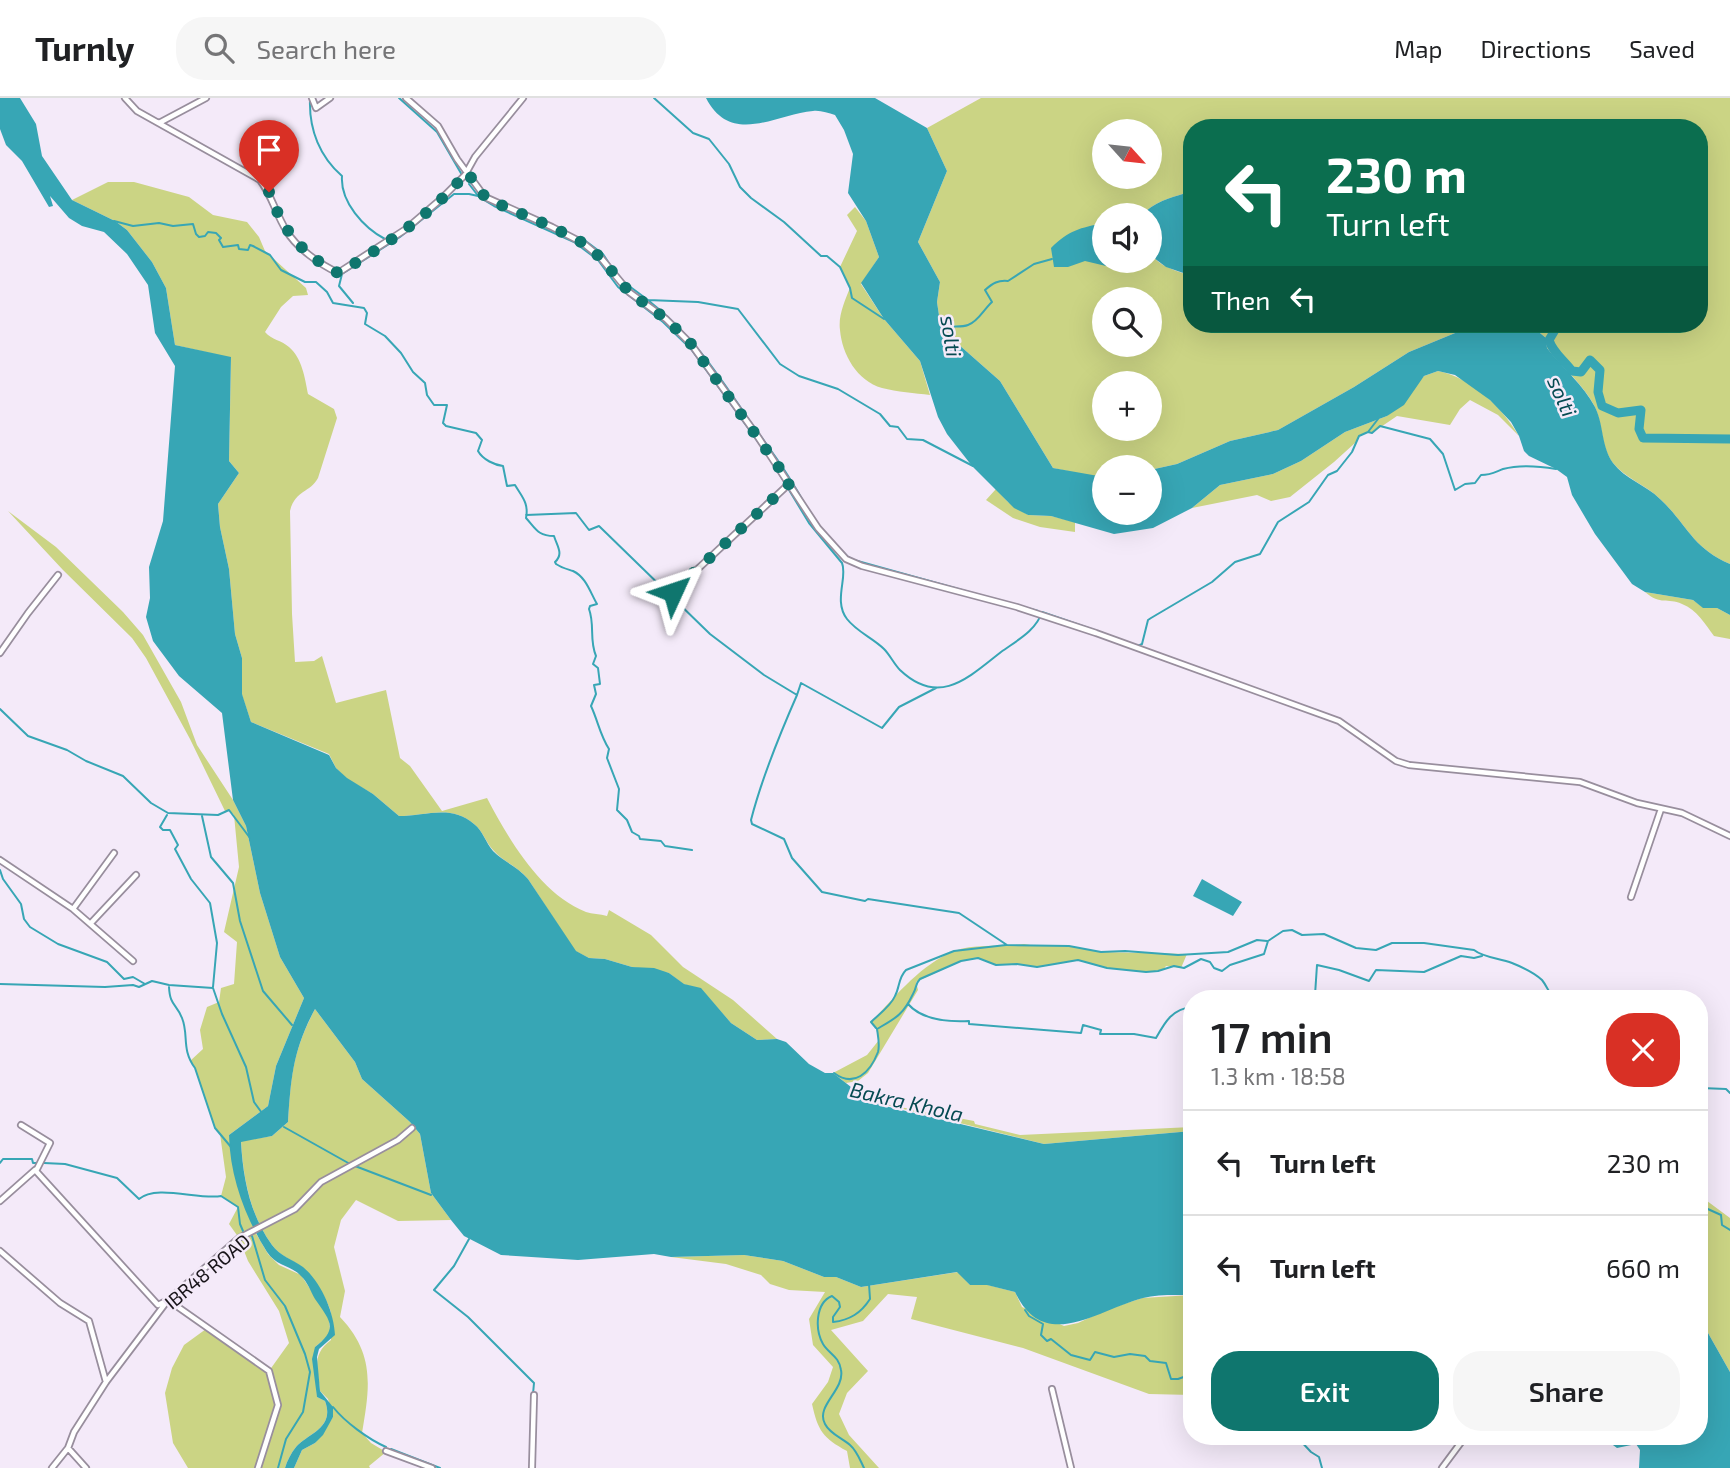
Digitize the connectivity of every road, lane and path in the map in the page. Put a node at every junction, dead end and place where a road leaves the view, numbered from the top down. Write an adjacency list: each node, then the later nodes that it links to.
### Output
1 (125, 98): 7 (street)
2 (206, 98): 7 (street)
3 (312, 98): 4 (street)
4 (330, 98)
5 (406, 98): 8 (street)
6 (523, 98): 8 (street)
7 (159, 123): 8 (street)
8 (467, 172): 9 (street)
9 (790, 483): 11 (street); 13 (street)
10 (58, 575): 12 (street)
11 (673, 592)
12 (0, 653)
13 (1661, 809): 14 (street); 18 (street)
14 (1730, 836)
15 (114, 853): 19 (street)
16 (0, 860): 19 (street)
17 (136, 875): 20 (street)
18 (1631, 897)
19 (74, 909): 20 (street)
20 (91, 923): 21 (street)
21 (132, 961)
22 (21, 1125): 24 (street)
23 (412, 1128): 27 (street, IBR48 ROAD)
24 (36, 1171): 25 (street); 27 (street)
25 (0, 1200)
26 (0, 1251): 28 (street)
27 (168, 1300): 28 (street, IBR48 ROAD); 36 (street)
28 (106, 1382): 32 (street, IBR48 ROAD)
29 (1052, 1389): 39 (street)
30 (534, 1395): 38 (street)
31 (1459, 1445): 40 (street)
32 (68, 1448): 34 (street, IBR48 ROAD); 35 (street)
33 (386, 1451): 37 (street)
34 (52, 1468)
35 (86, 1468)
36 (258, 1468)
37 (432, 1468)
38 (532, 1468)
39 (1071, 1468)
40 (1442, 1468)

